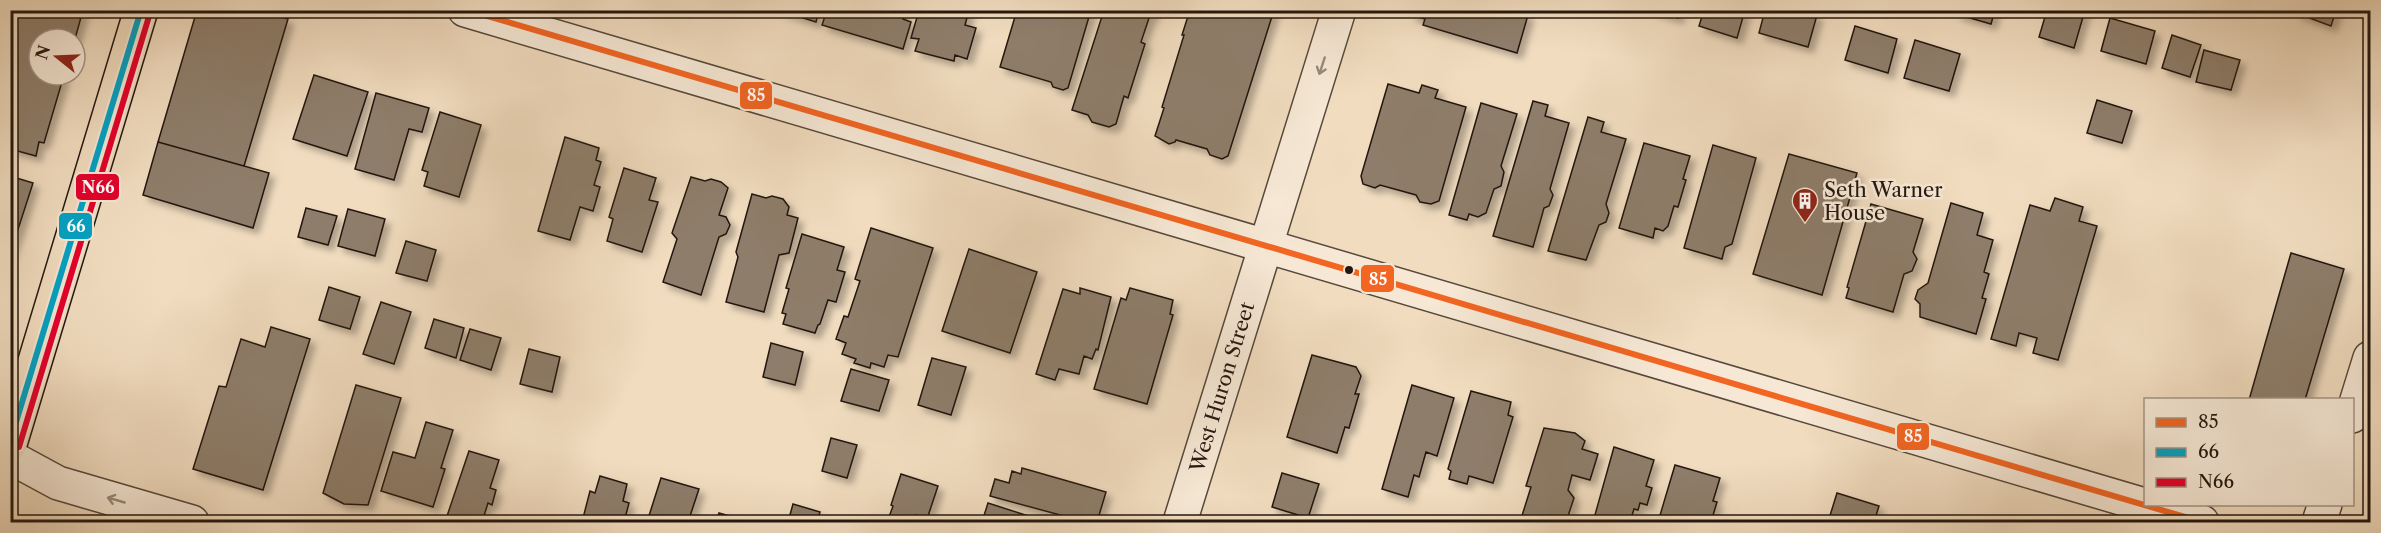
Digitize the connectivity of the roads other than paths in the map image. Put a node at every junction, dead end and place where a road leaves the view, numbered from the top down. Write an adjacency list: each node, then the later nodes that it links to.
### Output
1 (141, 10): 7 (main road)
2 (465, 10): 4 (street)
3 (1339, 10): 4 (street, West Huron Street, one-way to 4)
4 (1265, 246): 9 (street); 13 (street, West Huron Street)
5 (2370, 358): 6 (street)
6 (2354, 410)
7 (10, 444)
8 (10, 457): 12 (street, one-way to 8)
9 (2144, 505)
10 (2148, 506): 14 (street)
11 (2324, 506): 15 (street)
12 (192, 522)
13 (1180, 522)
14 (2202, 522)
15 (2319, 522)

